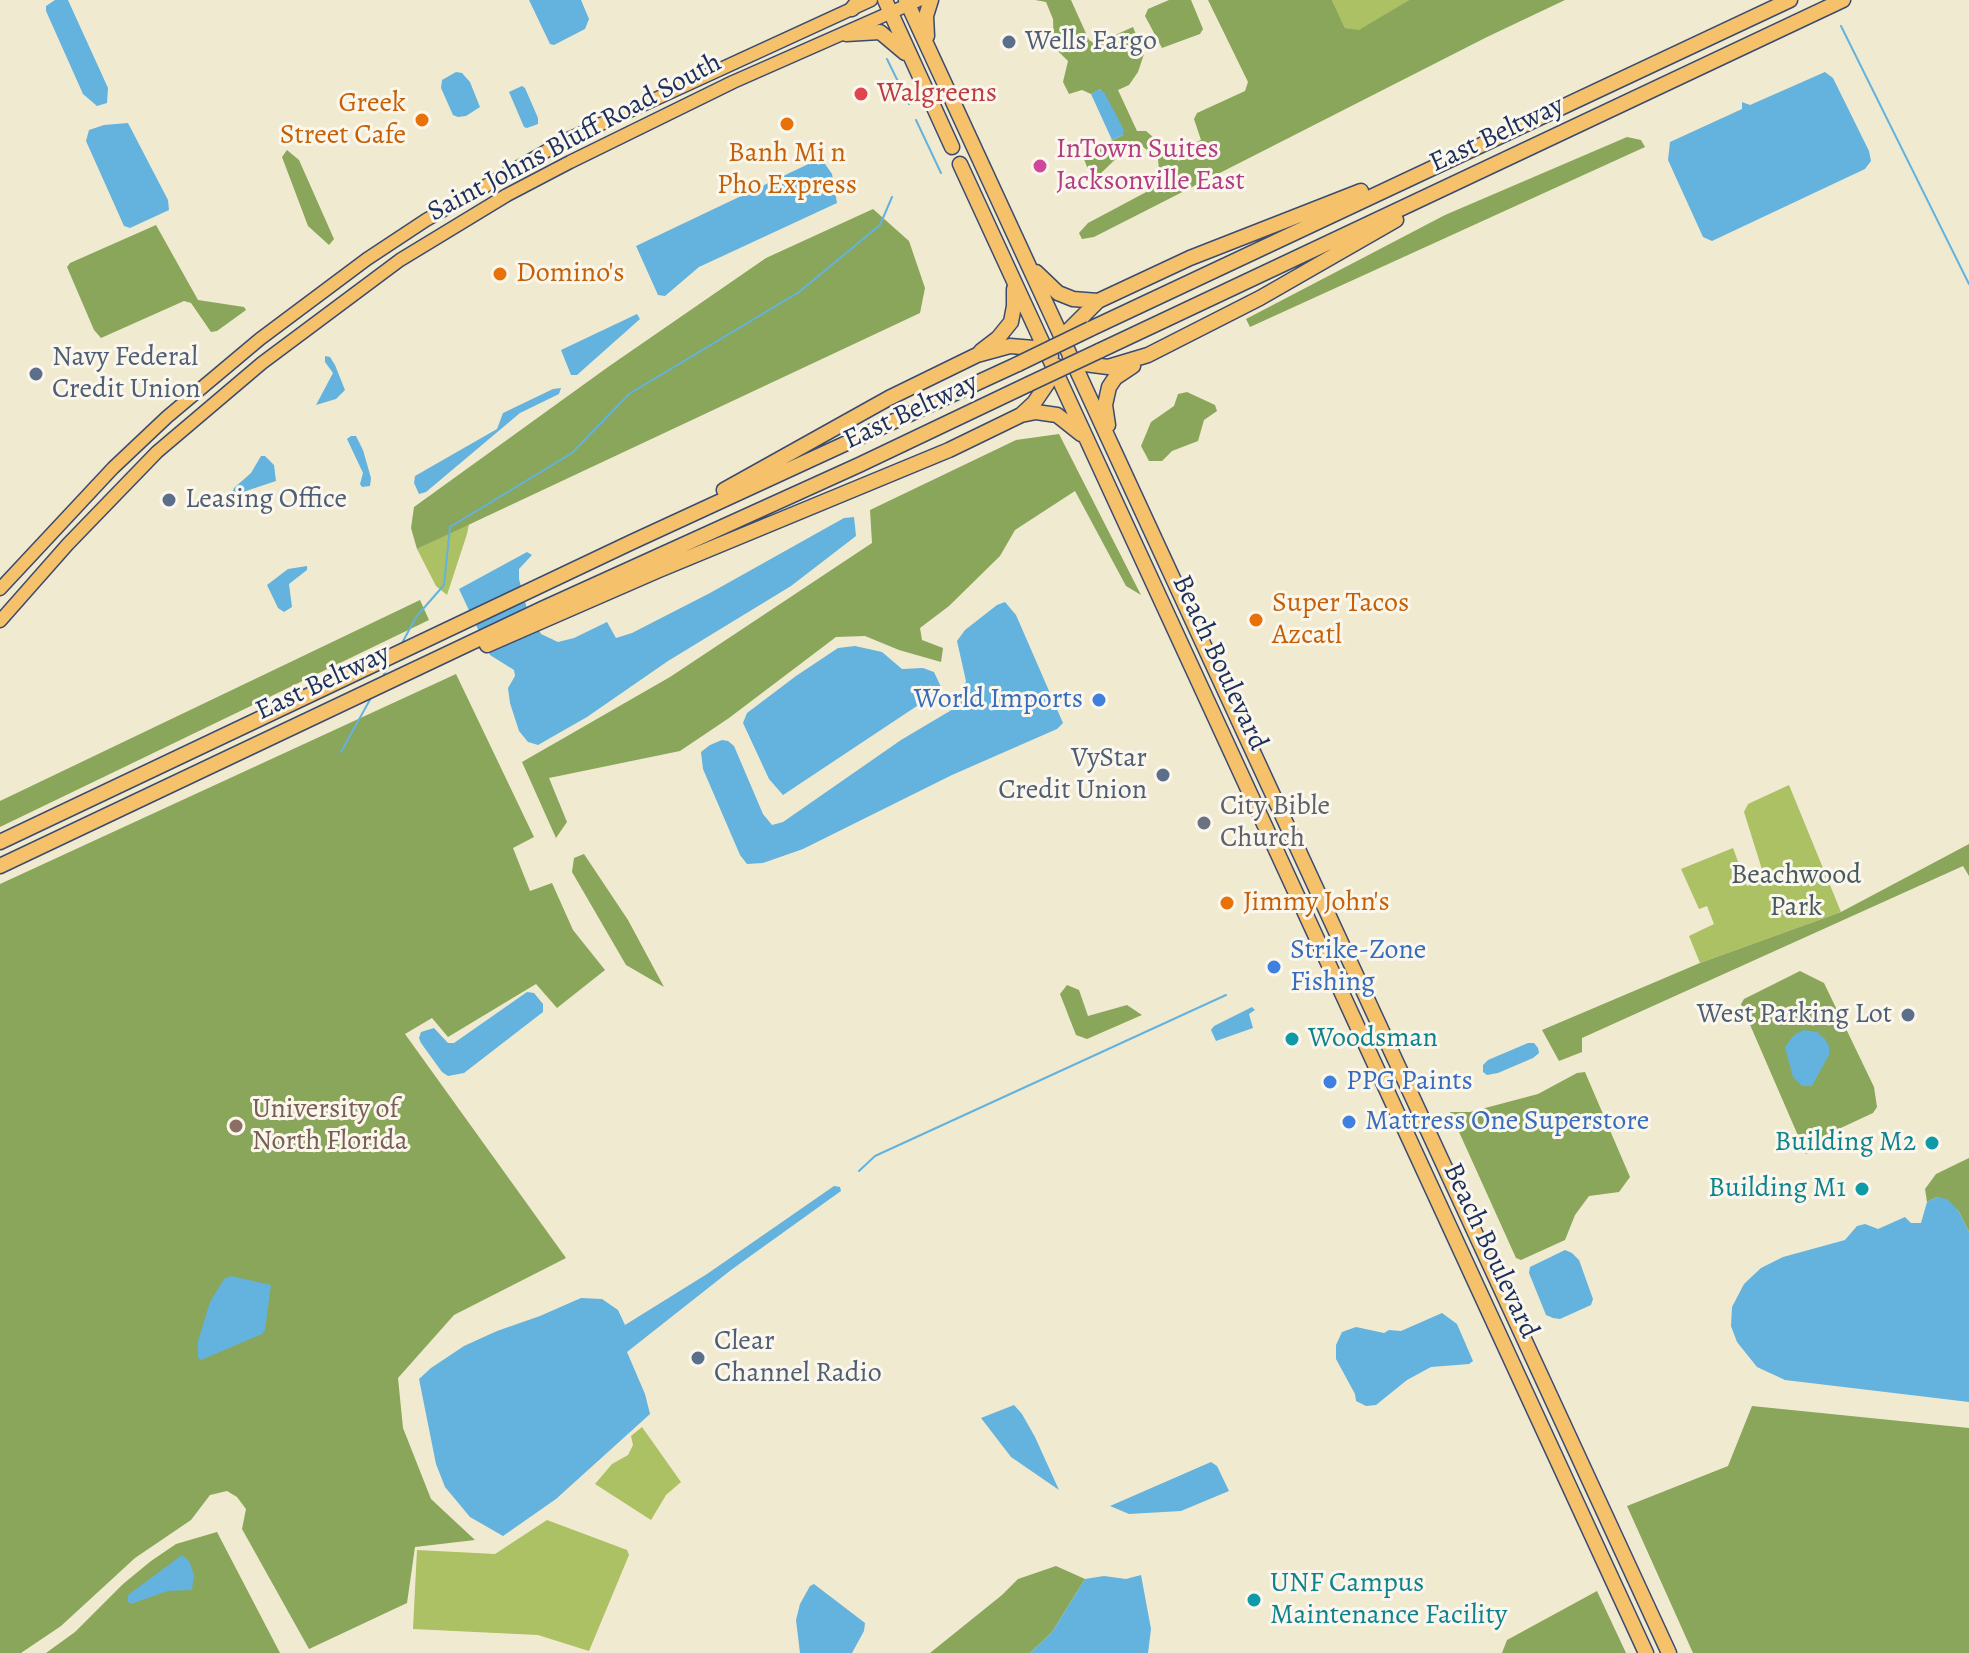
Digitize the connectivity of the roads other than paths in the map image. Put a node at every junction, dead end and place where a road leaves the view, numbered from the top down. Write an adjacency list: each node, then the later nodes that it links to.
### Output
1 (871, 0): 6 (main road, Saint Johns Bluff Road South)
2 (931, 0): 9 (highway)
3 (1790, 0): 12 (highway, East Beltway)
4 (1843, 0): 14 (highway, East Beltway)
5 (911, 2): 7 (main road, Saint Johns Bluff Road South); 9 (highway, Beach Boulevard)
6 (855, 4): 25 (main road, Saint Johns Bluff Road South)
7 (888, 7): 8 (main road, Saint Johns Bluff Road South); 10 (highway)
8 (846, 34): 10 (highway); 27 (main road, Saint Johns Bluff Road South)
9 (927, 45): 15 (highway, Beach Boulevard)
10 (911, 58): 11 (highway)
11 (952, 147): 13 (main road)
12 (1470, 150): 17 (highway); 24 (highway, East Beltway, bridge)
13 (960, 164): 16 (highway)
14 (1480, 171): 19 (highway); 26 (highway, East Beltway, bridge)
15 (1029, 265): 17 (highway); 20 (highway, Beach Boulevard)
16 (1013, 280): 18 (highway); 20 (highway)
17 (1098, 301): 20 (highway)
18 (977, 355): 20 (highway); 24 (highway)
19 (1148, 355): 20 (highway); 23 (highway)
20 (1060, 356): 21 (highway); 22 (highway, Beach Boulevard); 23 (highway)
21 (1021, 415): 22 (highway); 26 (highway)
22 (1086, 437): 31 (highway, Beach Boulevard)
23 (1112, 445): 30 (highway)
24 (632, 542): 28 (highway, East Beltway)
25 (0, 589)
26 (546, 613): 29 (highway, East Beltway)
27 (0, 621)
28 (0, 842)
29 (0, 866)
30 (1618, 1542): 31 (highway); 32 (highway)
31 (1604, 1562): 32 (highway); 33 (highway, Beach Boulevard)
32 (1634, 1577): 34 (highway)
33 (1646, 1653)
34 (1669, 1653)

